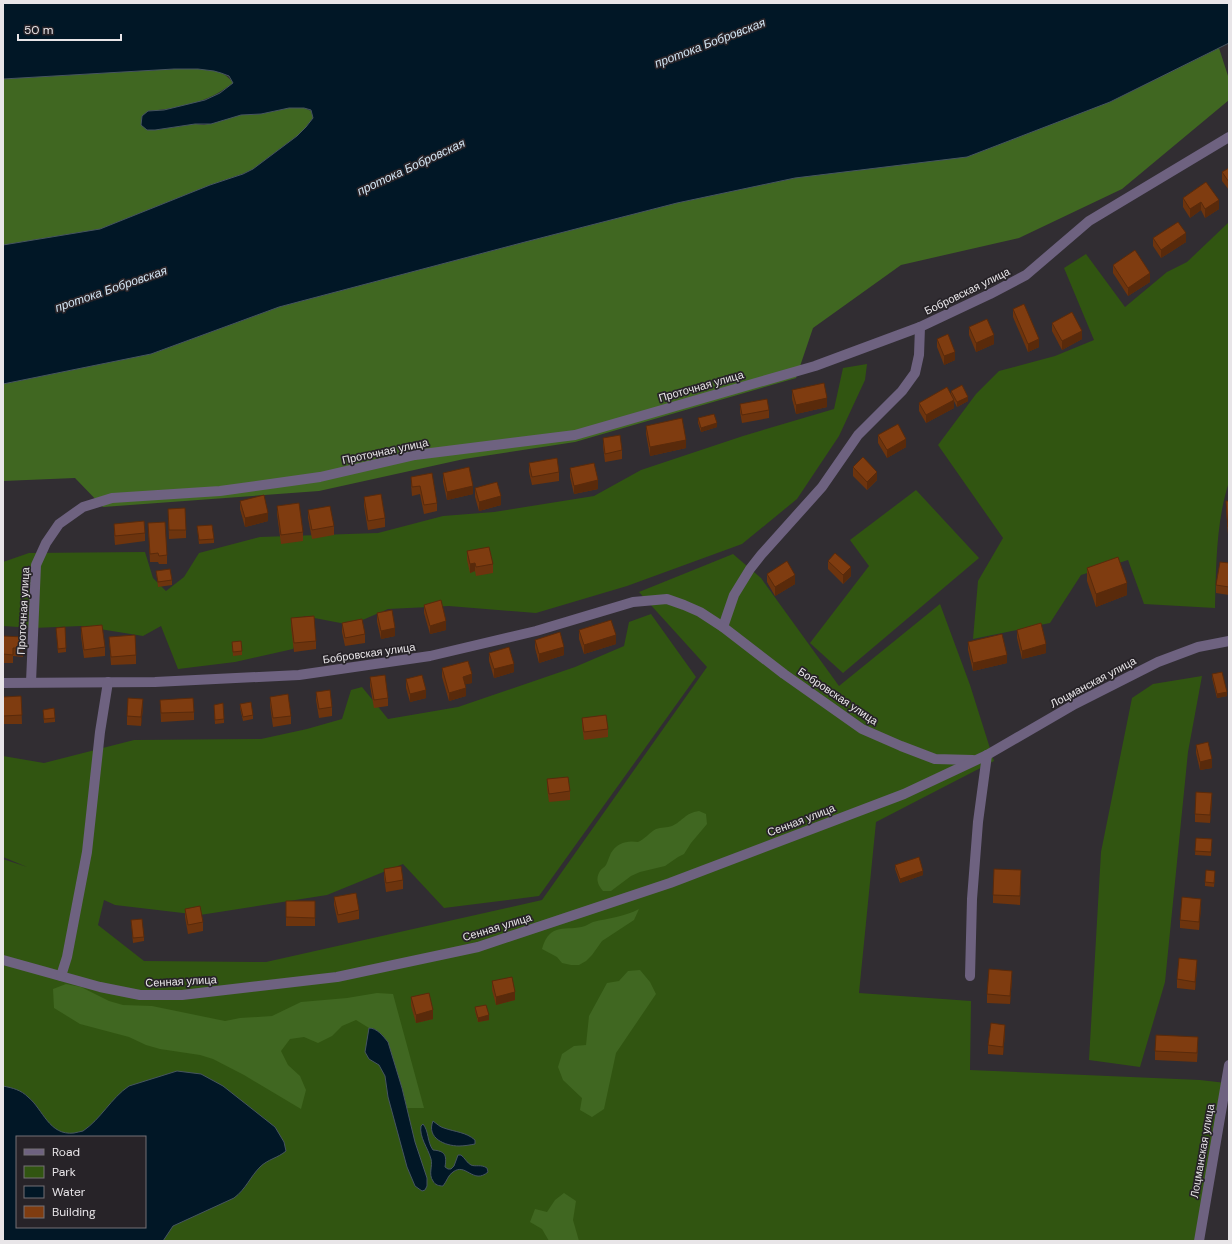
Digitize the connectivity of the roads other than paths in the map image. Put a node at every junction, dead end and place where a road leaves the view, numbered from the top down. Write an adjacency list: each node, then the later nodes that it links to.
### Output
1 (1229, 137): 2 (street, Бобровская улица)
2 (920, 327): 3 (street, Бобровская улица); 5 (street, Проточная улица)
3 (723, 627): 6 (street, Бобровская улица); 9 (street, Бобровская улица)
4 (1229, 641): 8 (street, Лоцманская улица)
5 (31, 682): 6 (street, Бобровская улица); 7 (street, Бобровская улица)
6 (108, 682): 11 (street)
7 (3, 683)
8 (987, 755): 9 (street, Лоцманская улица); 12 (street)
9 (975, 760): 11 (street, Сенная улица)
10 (3, 960): 11 (street, Сенная улица)
11 (61, 976)
12 (970, 976)
13 (1229, 1064): 14 (street, Лоцманская улица)
14 (1199, 1241)

